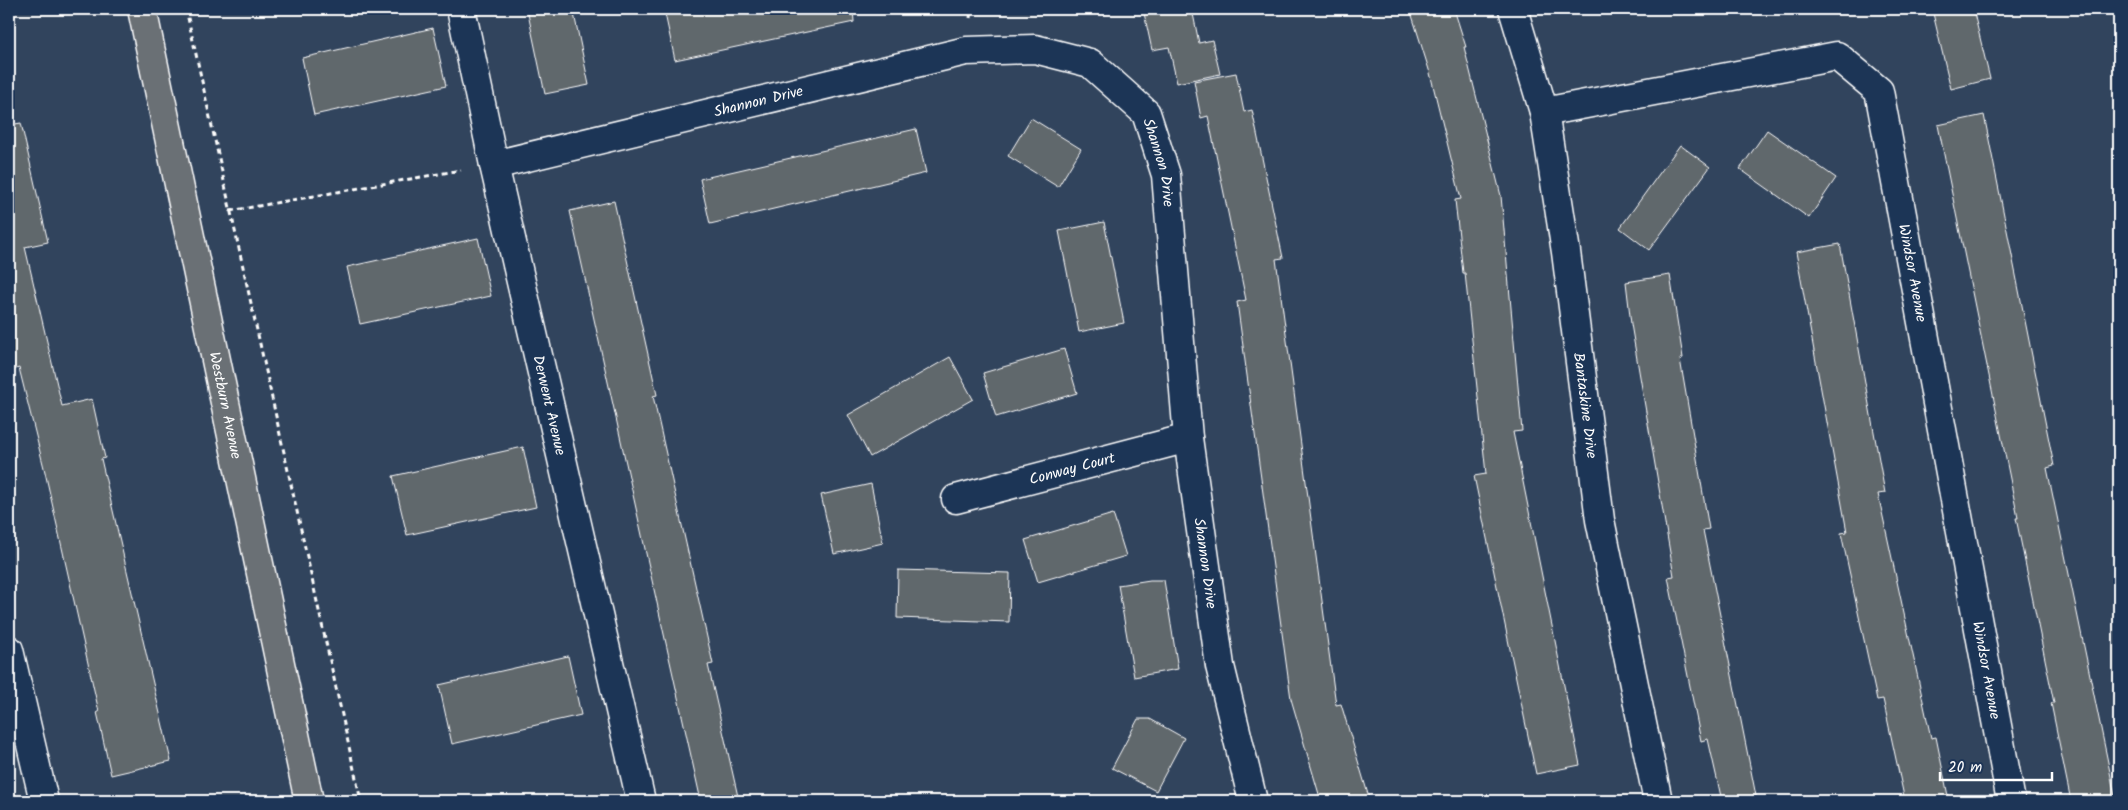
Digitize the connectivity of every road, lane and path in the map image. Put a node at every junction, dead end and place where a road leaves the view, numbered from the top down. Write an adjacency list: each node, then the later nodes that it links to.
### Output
1 (142, 9): 12 (main road, Westburn Avenue)
2 (186, 9): 7 (path)
3 (462, 9): 6 (street, Derwent Avenue)
4 (1513, 9): 5 (street, Bantaskine Drive)
5 (1544, 112): 16 (street, Bantaskine Drive); 17 (street, Windsor Avenue)
6 (494, 165): 7 (path); 8 (street, Shannon Drive); 14 (street, Derwent Avenue)
7 (230, 210): 13 (path)
8 (1188, 438): 9 (street, Conway Court); 15 (street, Shannon Drive)
9 (956, 499)
10 (9, 650): 11 (street)
11 (44, 801)
12 (309, 801)
13 (361, 801)
14 (641, 801)
15 (1253, 801)
16 (1658, 801)
17 (2011, 801)

